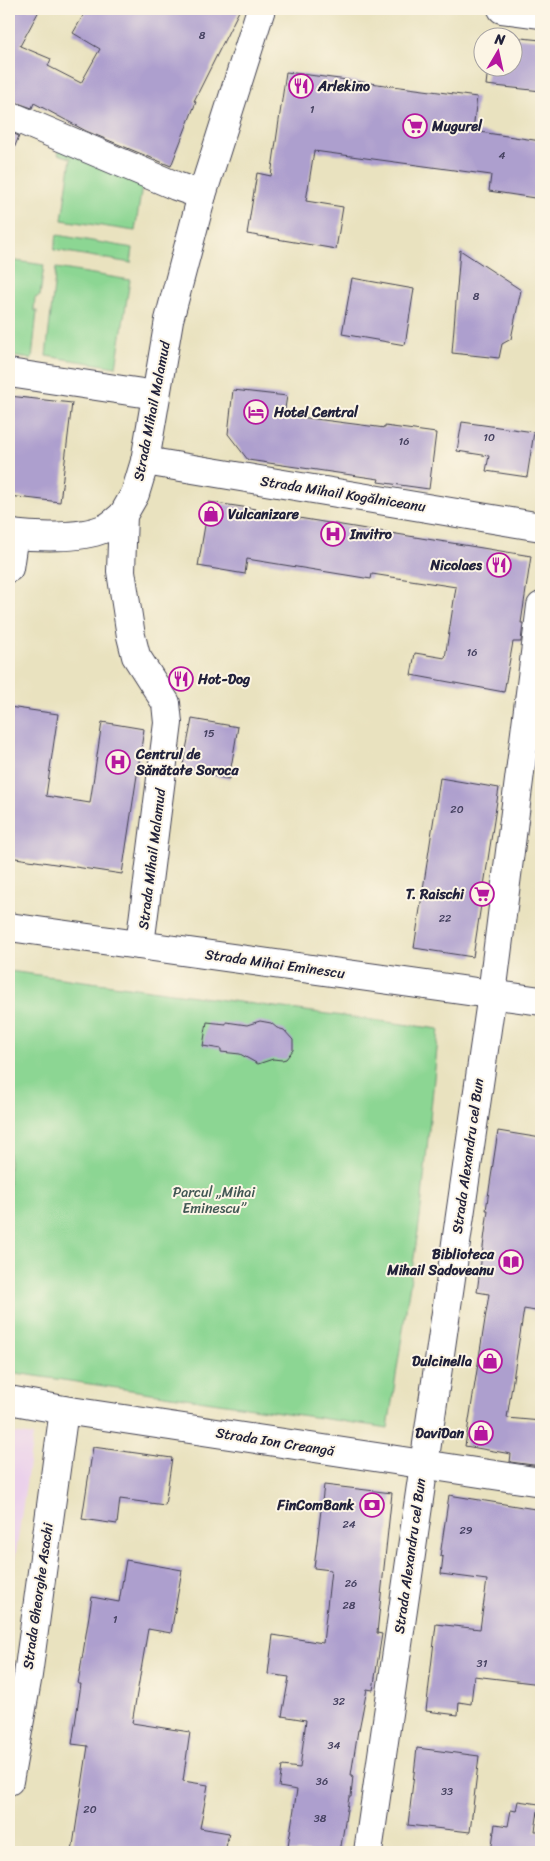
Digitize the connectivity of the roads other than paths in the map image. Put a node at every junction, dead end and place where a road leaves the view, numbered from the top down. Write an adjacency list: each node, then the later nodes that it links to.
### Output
1 (261, 9): 5 (street, Strada Mihail Malamud)
2 (502, 9): 3 (street)
3 (541, 14)
4 (9, 115): 5 (street)
5 (202, 196): 7 (street, Strada Mihail Malamud)
6 (9, 373): 7 (street)
7 (156, 395): 8 (street, Strada Mihail Malamud)
8 (145, 461): 9 (street, Strada Mihail Malamud); 10 (street, Strada Mihail Kogălniceanu)
9 (123, 515): 11 (street); 15 (street, Strada Mihail Malamud)
10 (541, 527)
11 (12, 534): 12 (street)
12 (9, 568)
13 (541, 606): 16 (street, Strada Alexandru cel Bun)
14 (9, 927): 15 (street, Strada Mihai Eminescu)
15 (140, 945): 16 (street, Strada Mihai Eminescu)
16 (492, 994): 17 (street, Strada Mihai Eminescu); 20 (street, Strada Alexandru cel Bun)
17 (541, 1001)
18 (9, 1400): 19 (street, Strada Ion Creangă)
19 (64, 1410): 20 (street, Strada Ion Creangă); 22 (street, Strada Gheorghe Asachi)
20 (423, 1465): 21 (street, Strada Ion Creangă); 23 (street, Strada Alexandru cel Bun)
21 (541, 1482)
22 (9, 1781)
23 (368, 1852)

